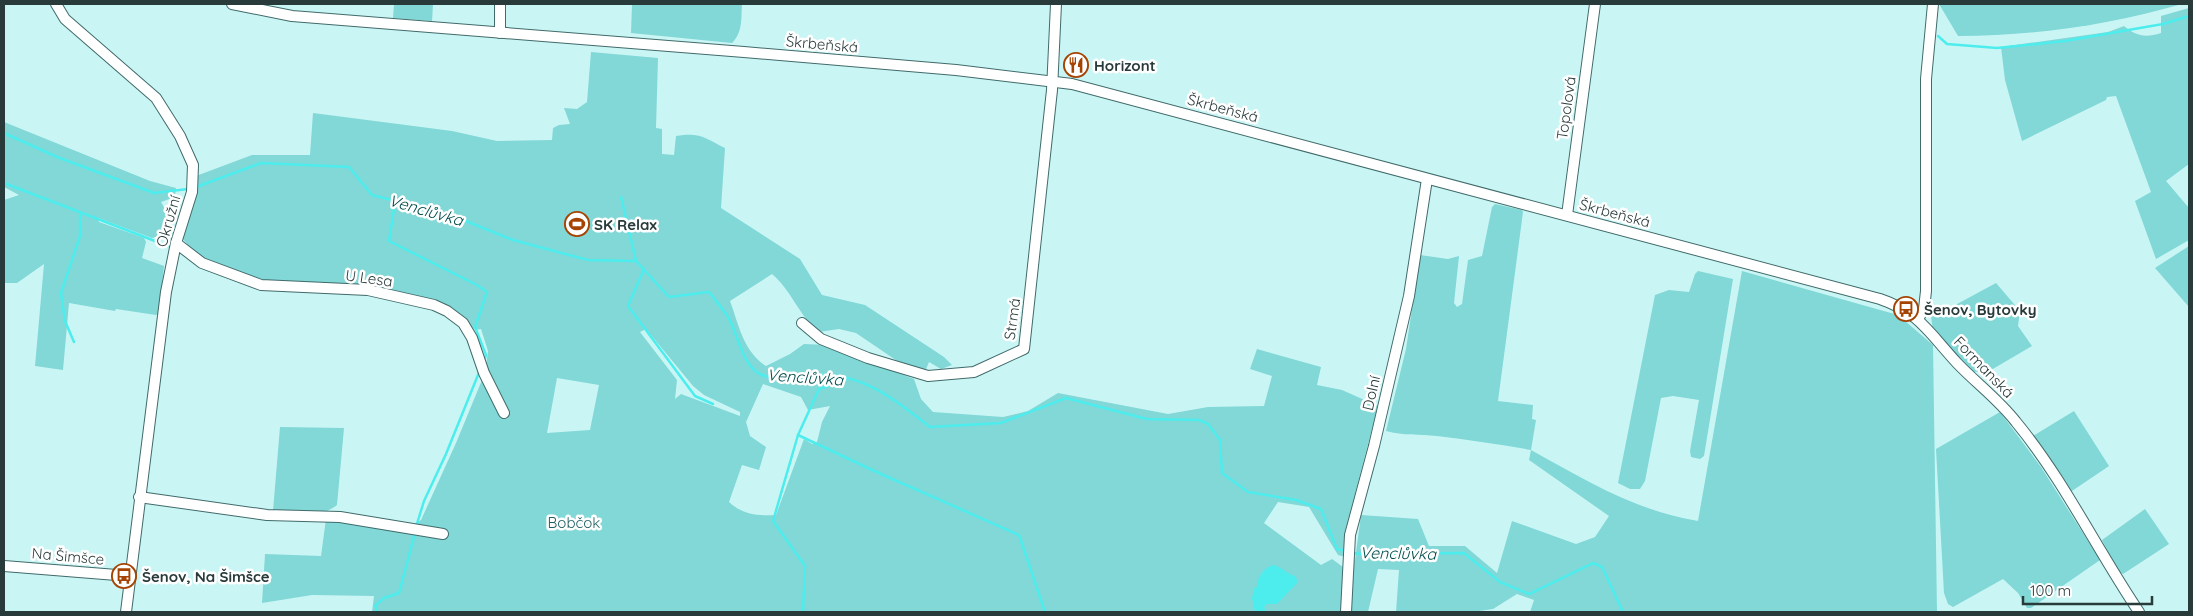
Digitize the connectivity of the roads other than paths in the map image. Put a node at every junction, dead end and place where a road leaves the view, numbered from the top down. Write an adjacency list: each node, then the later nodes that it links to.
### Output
1 (56, 4): 11 (street, Okružní)
2 (232, 4): 7 (street, Škrbeňská)
3 (500, 4): 7 (street)
4 (1056, 4): 8 (street)
5 (1595, 4): 10 (street, Topolová)
6 (1933, 4): 12 (street)
7 (500, 33): 8 (street, Škrbeňská)
8 (1052, 81): 9 (street, Škrbeňská); 13 (street, Strmá)
9 (1427, 179): 10 (street, Škrbeňská); 20 (street, Dolní)
10 (1566, 215): 12 (street, Škrbeňská)
11 (176, 243): 14 (street, U Lesa); 15 (street, Okružní)
12 (1918, 319): 21 (street, Formanská)
13 (802, 323)
14 (504, 413)
15 (139, 497): 16 (street); 18 (street, Okružní)
16 (443, 534)
17 (4, 566): 18 (street, Na Šimšce)
18 (129, 576): 19 (street, Okružní)
19 (126, 612)
20 (1346, 612)
21 (2139, 612)

